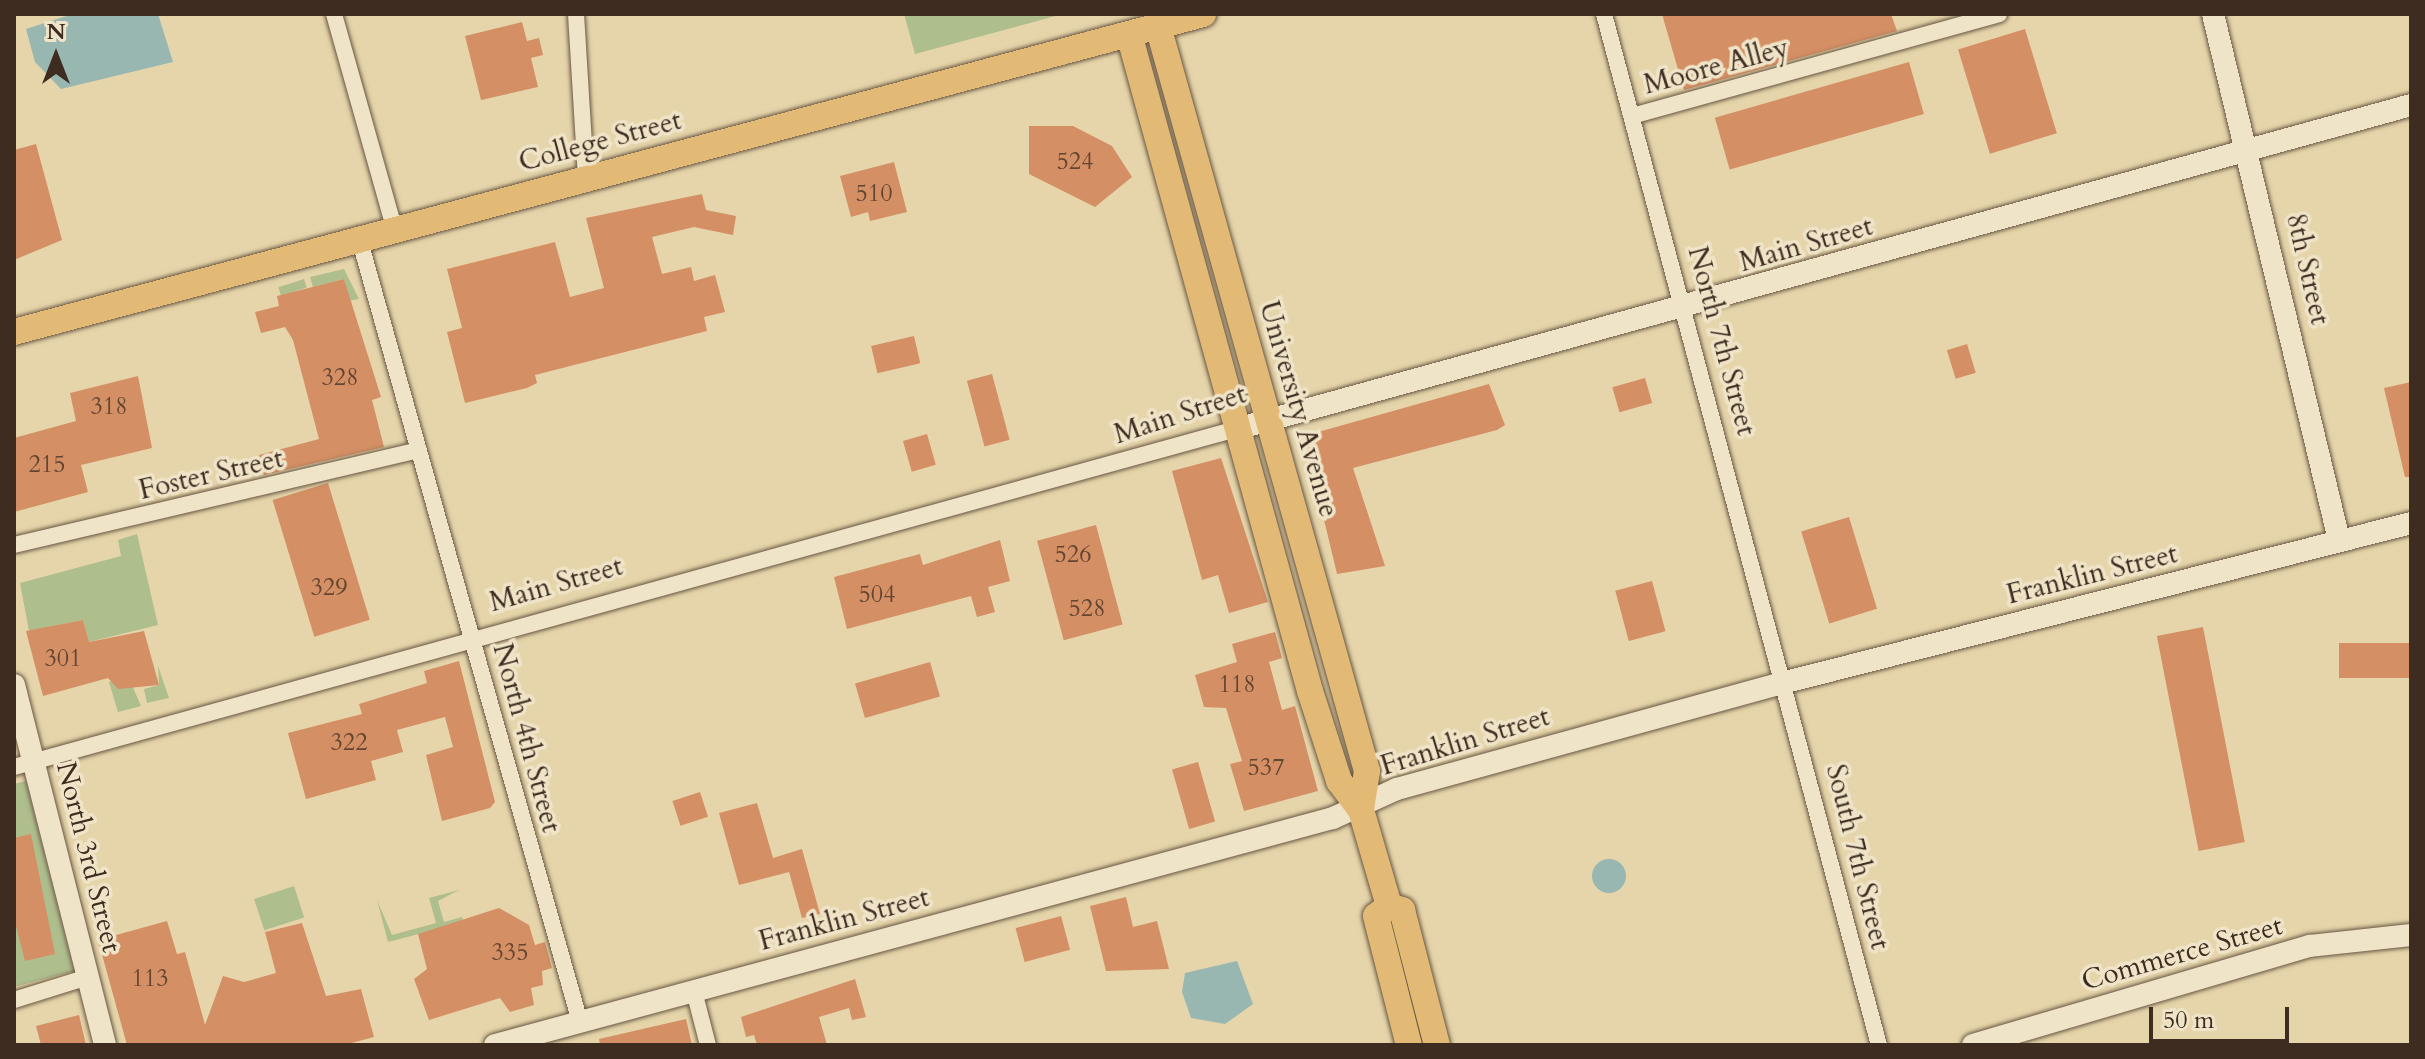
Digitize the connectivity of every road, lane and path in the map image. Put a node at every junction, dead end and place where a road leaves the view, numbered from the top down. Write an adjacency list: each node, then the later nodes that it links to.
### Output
1 (334, 14): 13 (street)
2 (576, 14): 12 (street)
3 (1203, 14): 7 (main road, College Street)
4 (1604, 14): 10 (street, North 7th Street)
5 (1999, 14): 10 (street, Moore Alley)
6 (2213, 14): 11 (street, 8th Street)
7 (1158, 26): 8 (main road, College Street); 17 (main road, University Avenue)
8 (1129, 34): 12 (main road, College Street); 18 (main road, University Avenue)
9 (2411, 105): 11 (street, Main Street)
10 (1632, 116): 15 (street, North 7th Street)
11 (2248, 149): 15 (street, Main Street); 21 (street, 8th Street)
12 (586, 177): 13 (main road, College Street)
13 (394, 228): 14 (main road, College Street)
14 (359, 238): 16 (main road, College Street); 19 (street, North 4th Street)
15 (1686, 309): 17 (street, Main Street); 24 (street, North 7th Street)
16 (14, 332)
17 (1270, 417): 18 (street, Main Street); 27 (main road, University Avenue)
18 (1240, 428): 23 (street, Main Street); 27 (main road, University Avenue)
19 (419, 450): 22 (street, Foster Street); 23 (street, North 4th Street)
20 (2411, 523): 21 (street, Franklin Street)
21 (2339, 540): 24 (street, Franklin Street)
22 (14, 545)
23 (473, 639): 26 (street, Main Street); 33 (street, North 4th Street)
24 (1786, 682): 27 (street, Franklin Street); 39 (street, South 7th Street)
25 (14, 685): 26 (street, North 3rd Street)
26 (24, 763): 30 (street, North 3rd Street)
27 (1361, 810): 28 (main road, University Avenue); 31 (street, Franklin Street)
28 (1389, 906): 37 (main road, University Avenue); 38 (main road, University Avenue)
29 (2411, 935): 40 (street, Commerce Street)
30 (88, 977): 32 (street); 34 (street, North 3rd Street)
31 (694, 991): 33 (street, Franklin Street); 36 (street)
32 (14, 1000)
33 (580, 1022): 35 (street, Franklin Street)
34 (105, 1045)
35 (495, 1045)
36 (708, 1045)
37 (1409, 1045)
38 (1437, 1045)
39 (1879, 1045)
40 (1973, 1045)

